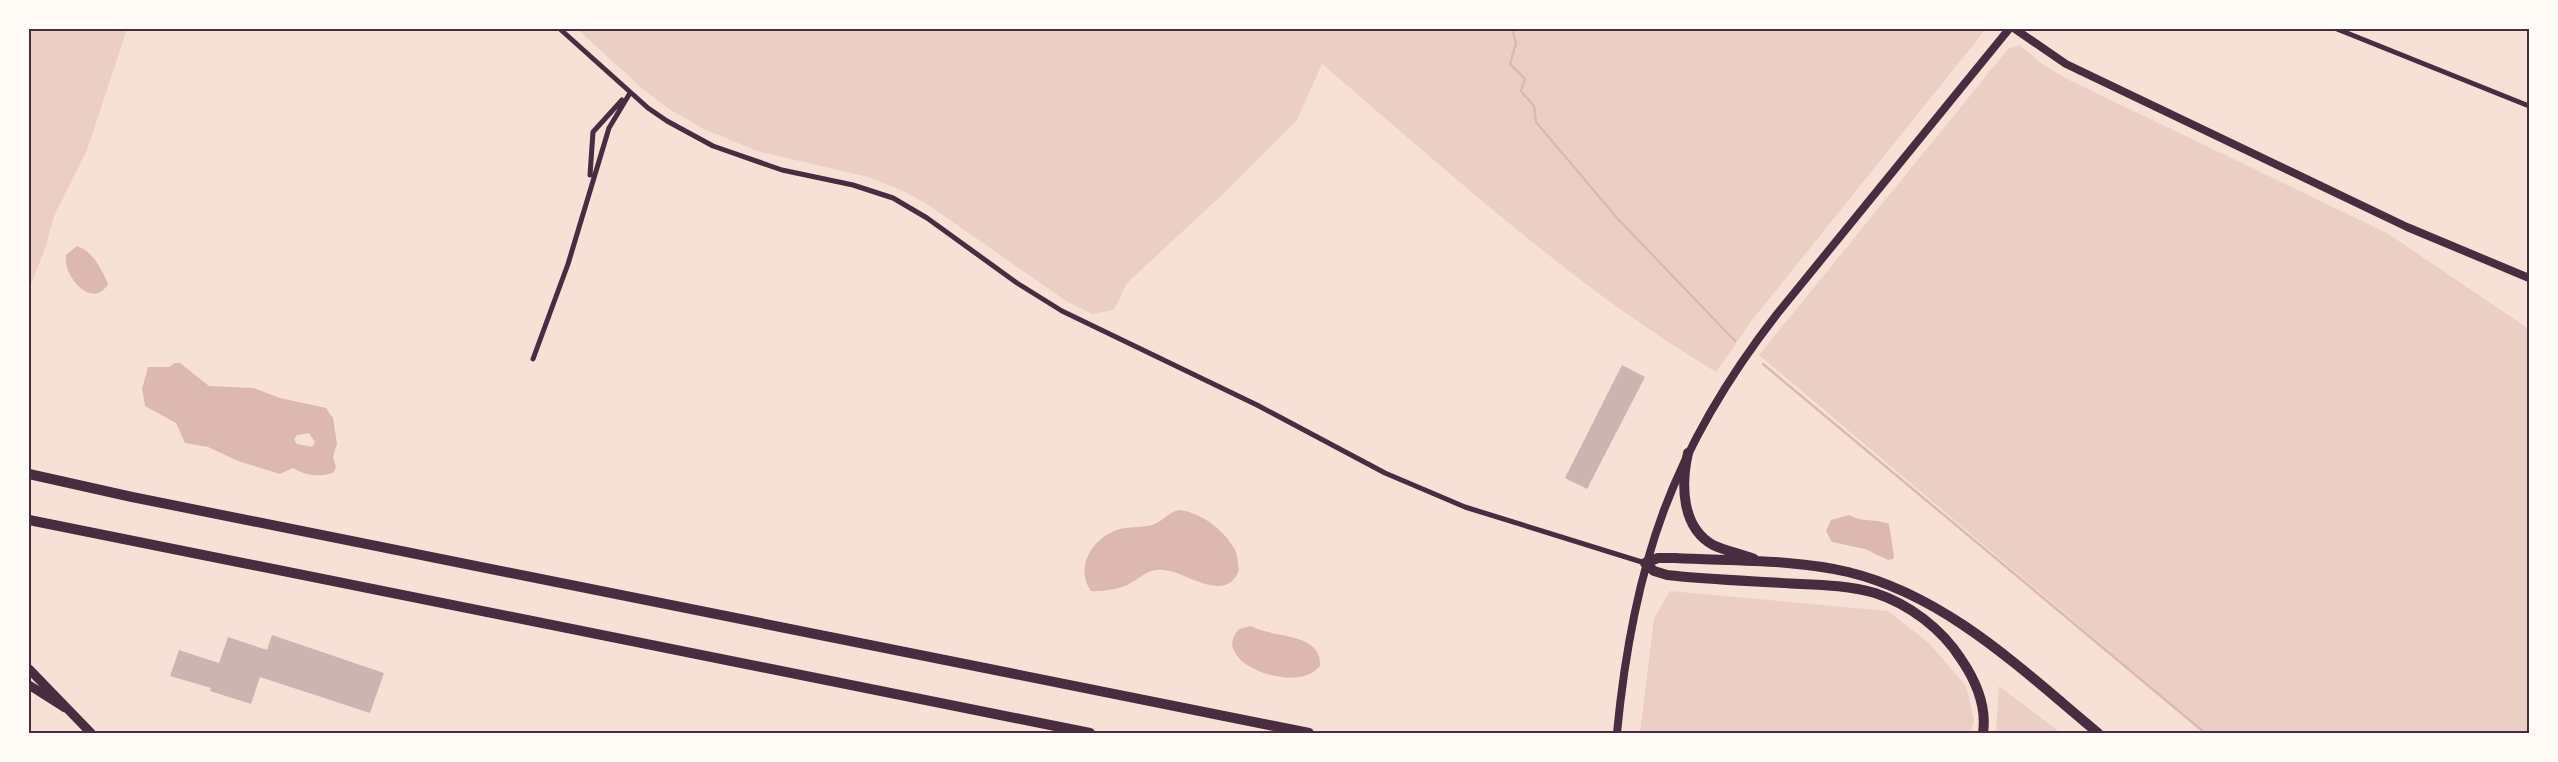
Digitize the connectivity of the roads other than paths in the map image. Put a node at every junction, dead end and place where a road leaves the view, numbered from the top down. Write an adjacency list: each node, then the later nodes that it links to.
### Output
1 (560, 29): 5 (street)
2 (2009, 29): 10 (main road)
3 (2016, 29): 8 (main road)
4 (2337, 29): 6 (street)
5 (630, 93): 7 (street); 7 (street); 13 (street)
6 (2529, 106)
7 (586, 198): 9 (street)
8 (2529, 278)
9 (533, 359)
10 (1688, 453): 13 (main road); 14 (highway)
11 (29, 474): 20 (highway)
12 (29, 520): 19 (highway)
13 (1645, 563): 14 (highway); 21 (main road); 22 (highway)
14 (1762, 563): 23 (highway)
15 (29, 669): 17 (highway)
16 (29, 685): 17 (highway)
17 (65, 708): 18 (highway)
18 (92, 733)
19 (1090, 733)
20 (1309, 733)
21 (1617, 733)
22 (1983, 733)
23 (2098, 733)

